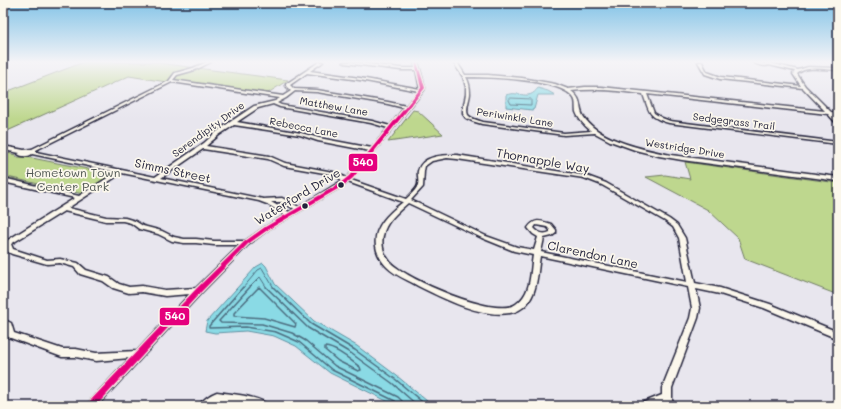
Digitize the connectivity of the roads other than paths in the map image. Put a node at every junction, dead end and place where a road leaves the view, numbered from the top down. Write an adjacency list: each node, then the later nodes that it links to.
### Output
1 (172, 81): 14 (street); 27 (street)
2 (293, 81): 10 (street, Serendipity Drive)
3 (372, 81): 11 (street)
4 (422, 81): 11 (street)
5 (465, 81): 22 (street, Periwinkle Lane)
6 (534, 81): 12 (street)
7 (749, 81): 9 (street)
8 (800, 81): 9 (street)
9 (804, 87): 17 (street)
10 (293, 90): 14 (street, Serendipity Drive); 16 (street)
11 (422, 90): 16 (street, Waterford Drive)
12 (568, 90): 13 (street); 22 (street, Westridge Drive)
13 (645, 93): 17 (street); 23 (street, Sedgegrass Trail)
14 (285, 97): 15 (street, Serendipity Drive)
15 (274, 103): 20 (street, Serendipity Drive); 21 (street, Matthew Lane)
16 (407, 108): 21 (street, Waterford Drive)
17 (830, 113): 18 (street); 19 (street)
18 (838, 114)
19 (838, 122)
20 (232, 123): 24 (street, Serendipity Drive); 26 (street, Rebecca Lane)
21 (391, 128): 26 (street, Waterford Drive)
22 (596, 132): 30 (street, Westridge Drive)
23 (838, 143)
24 (202, 147): 29 (street, Serendipity Drive); 32 (street, Clarendon Lane)
25 (3, 148): 27 (street, Simms Street)
26 (373, 150): 32 (street, Waterford Drive)
27 (33, 152): 28 (street, Simms Street)
28 (122, 171): 29 (street, Simms Street); 33 (street)
29 (157, 178): 34 (street, Simms Street)
30 (838, 179)
31 (3, 180): 33 (street)
32 (348, 180): 35 (street, Clarendon Lane); 37 (street, Waterford Drive)
33 (81, 198): 36 (street)
34 (262, 200): 37 (street, Simms Street); 38 (street, Simms Street)
35 (408, 201): 42 (street, Clarendon Lane); 42 (street); 43 (street, Thornapple Way)
36 (63, 209): 40 (street); 41 (street)
37 (299, 210): 38 (street, Waterford Drive)
38 (289, 215): 40 (street, Waterford Drive)
39 (541, 236): 42 (street)
40 (246, 242): 44 (street, Waterford Drive)
41 (5, 245): 44 (street)
42 (536, 254): 43 (street, Clarendon Lane)
43 (692, 286): 46 (street, Clarendon Lane); 48 (street)
44 (198, 291): 47 (street, Waterford Drive)
45 (3, 322): 47 (street)
46 (838, 336)
47 (140, 354): 49 (street, Waterford Drive)
48 (668, 402): 52 (street)
49 (91, 406)
50 (204, 406): 51 (street)
51 (263, 406)
52 (645, 406)

